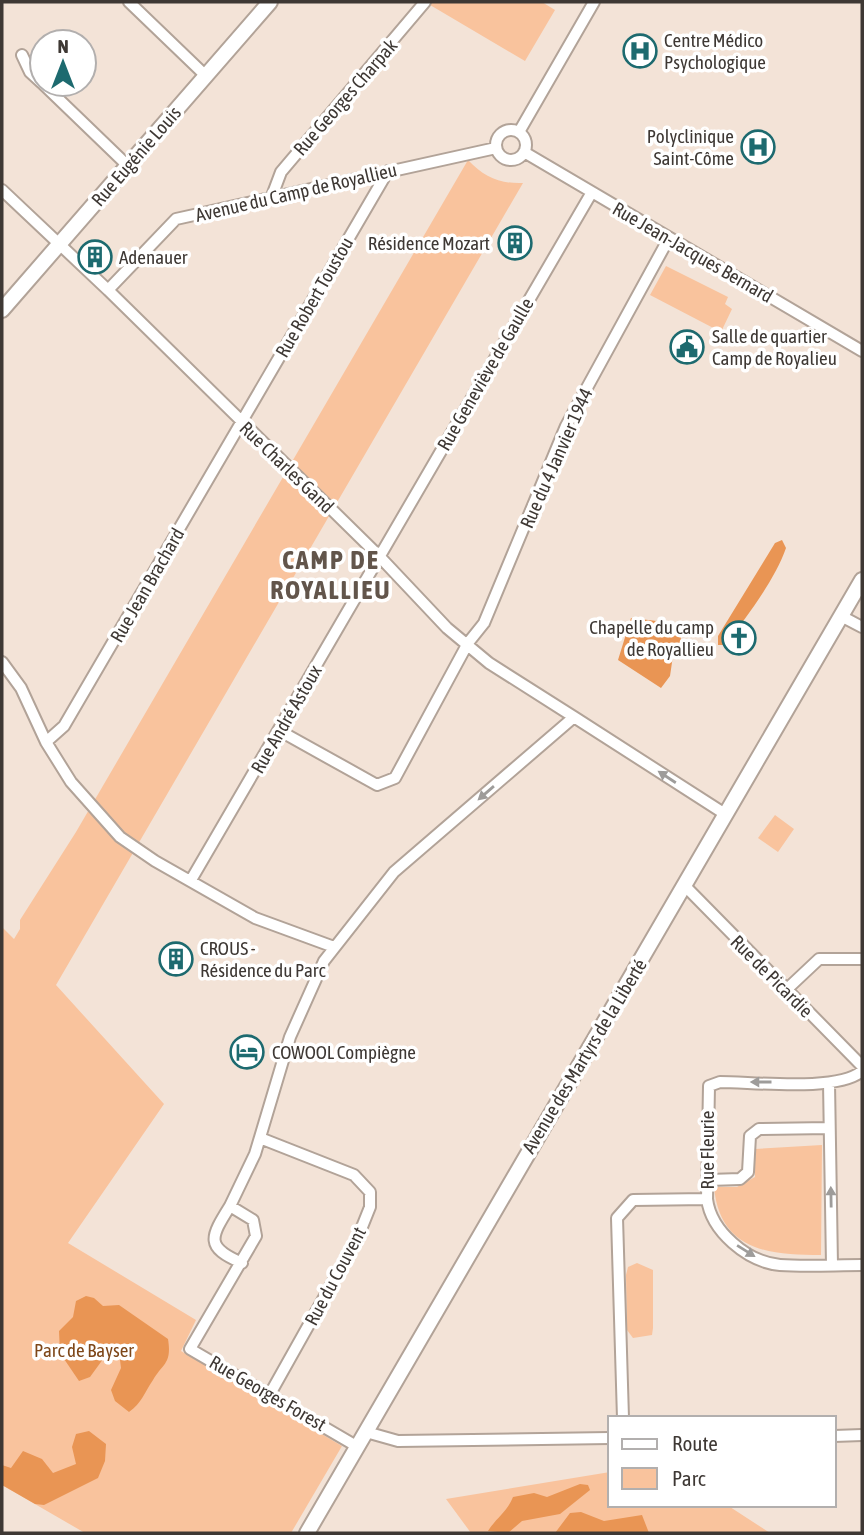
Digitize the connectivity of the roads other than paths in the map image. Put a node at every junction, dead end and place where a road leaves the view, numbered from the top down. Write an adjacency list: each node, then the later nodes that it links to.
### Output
1 (129, 2): 7 (street)
2 (270, 2): 7 (street, Rue Eugénie Louis)
3 (425, 2): 16 (street, Rue Georges Charpak)
4 (594, 2): 9 (street)
5 (22, 55): 6 (street)
6 (28, 68)
7 (206, 76): 12 (street, Rue Eugénie Louis)
8 (57, 98): 12 (street)
9 (519, 132): 10 (street); 11 (street)
10 (496, 148): 11 (street); 13 (street, Avenue du Camp de Royallieu)
11 (524, 152): 15 (street, Rue Jean-Jacques Bernard)
12 (127, 165): 18 (street, Rue Eugénie Louis)
13 (388, 172): 16 (street, Avenue du Camp de Royallieu); 22 (street, Rue Robert Toustou)
14 (2, 190): 18 (street)
15 (592, 192): 17 (street, Rue Jean-Jacques Bernard); 23 (street, Rue Geneviève de Gaulle)
16 (272, 195): 19 (street, Avenue du Camp de Royallieu)
17 (670, 238): 21 (street, Rue Jean-Jacques Bernard); 27 (street, Rue du 4 Janvier 1944)
18 (57, 246): 19 (street); 20 (street, Rue Eugénie Louis)
19 (108, 290): 22 (street, Rue Charles Gand)
20 (2, 310)
21 (862, 351)
22 (240, 424): 23 (street, Rue Charles Gand); 31 (street, Rue Jean Brachard)
23 (379, 556): 27 (street, Rue Charles Gand); 30 (street, Rue André Astoux)
24 (862, 580): 25 (street, Avenue des Martyrs de la Liberté)
25 (841, 616): 26 (street); 32 (street, Avenue des Martyrs de la Liberté)
26 (862, 627)
27 (468, 643): 29 (street, Rue Charles Gand); 30 (street, Rue du 4 Janvier 1944)
28 (2, 662): 31 (street)
29 (575, 717): 32 (street, Rue Charles Gand, one-way to 29); 35 (street, one-way to 35)
30 (280, 731): 33 (street, Rue André Astoux)
31 (46, 742): 33 (street)
32 (725, 814): 34 (street, Avenue des Martyrs de la Liberté)
33 (191, 880): 35 (street)
34 (684, 885): 37 (street, Rue de Picardie); 50 (street, Avenue des Martyrs de la Liberté)
35 (334, 947): 41 (street)
36 (862, 959): 37 (street)
37 (786, 990): 38 (street, Rue de Picardie)
38 (862, 1069): 39 (street, Rue Fleurie)
39 (829, 1083): 40 (street); 42 (street, Rue Fleurie, one-way to 42)
40 (829, 1128): 42 (street); 46 (street, one-way to 40)
41 (260, 1138): 44 (street); 48 (street, Rue du Couvent)
42 (709, 1180): 43 (street, Rue Fleurie)
43 (707, 1199): 46 (street, one-way to 46); 49 (street, Rue Fleurie)
44 (230, 1206): 45 (street, Rue Georges Forest); 45 (street)
45 (242, 1264): 48 (street, Rue Georges Forest)
46 (832, 1265): 47 (street)
47 (862, 1265)
48 (270, 1394): 54 (street, Rue Georges Forest)
49 (623, 1416)
50 (366, 1432): 53 (street); 54 (street, Avenue des Martyrs de la Liberté)
51 (836, 1436): 52 (street)
52 (862, 1436)
53 (608, 1438)
54 (358, 1447): 55 (street, Avenue des Martyrs de la Liberté)
55 (307, 1533)

